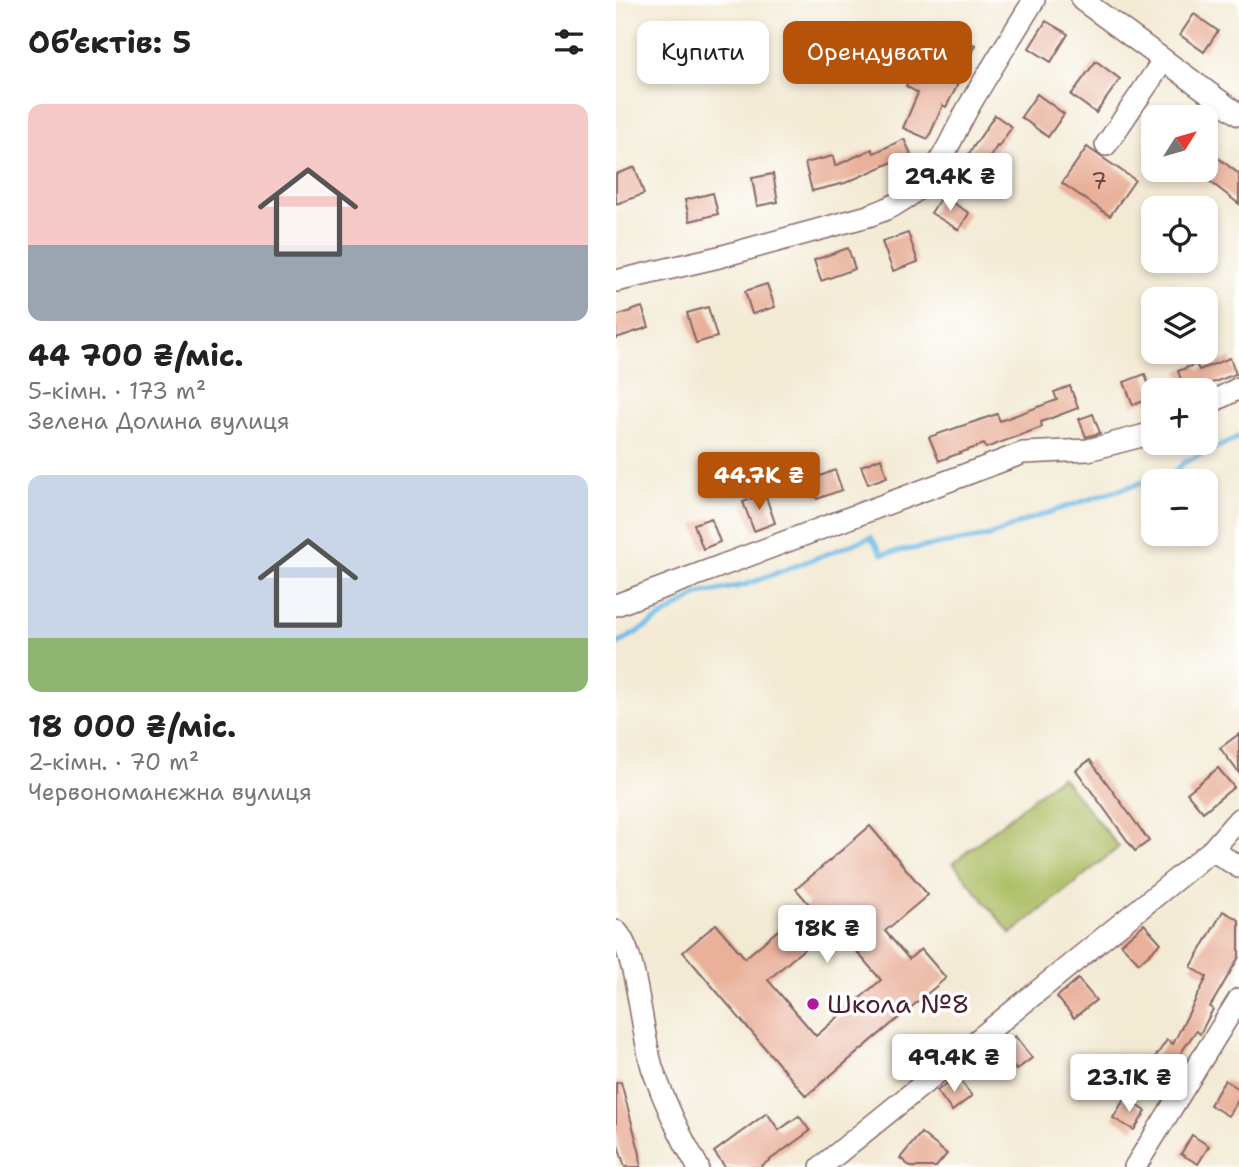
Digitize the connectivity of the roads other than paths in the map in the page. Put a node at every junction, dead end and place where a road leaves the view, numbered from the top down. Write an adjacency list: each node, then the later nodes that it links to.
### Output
1 (1034, 0): 6 (street)
2 (1082, 0): 3 (street)
3 (1163, 61): 4 (street); 5 (street)
4 (1239, 115)
5 (1105, 145)
6 (616, 281)
7 (1239, 387): 8 (street)
8 (1218, 398)
9 (1141, 436): 10 (street)
10 (616, 605)
11 (1239, 819): 12 (street)
12 (1212, 850): 13 (street); 17 (street)
13 (1239, 867)
14 (616, 931): 16 (street)
15 (1239, 999): 18 (street)
16 (698, 1167)
17 (821, 1167)
18 (1135, 1167)

